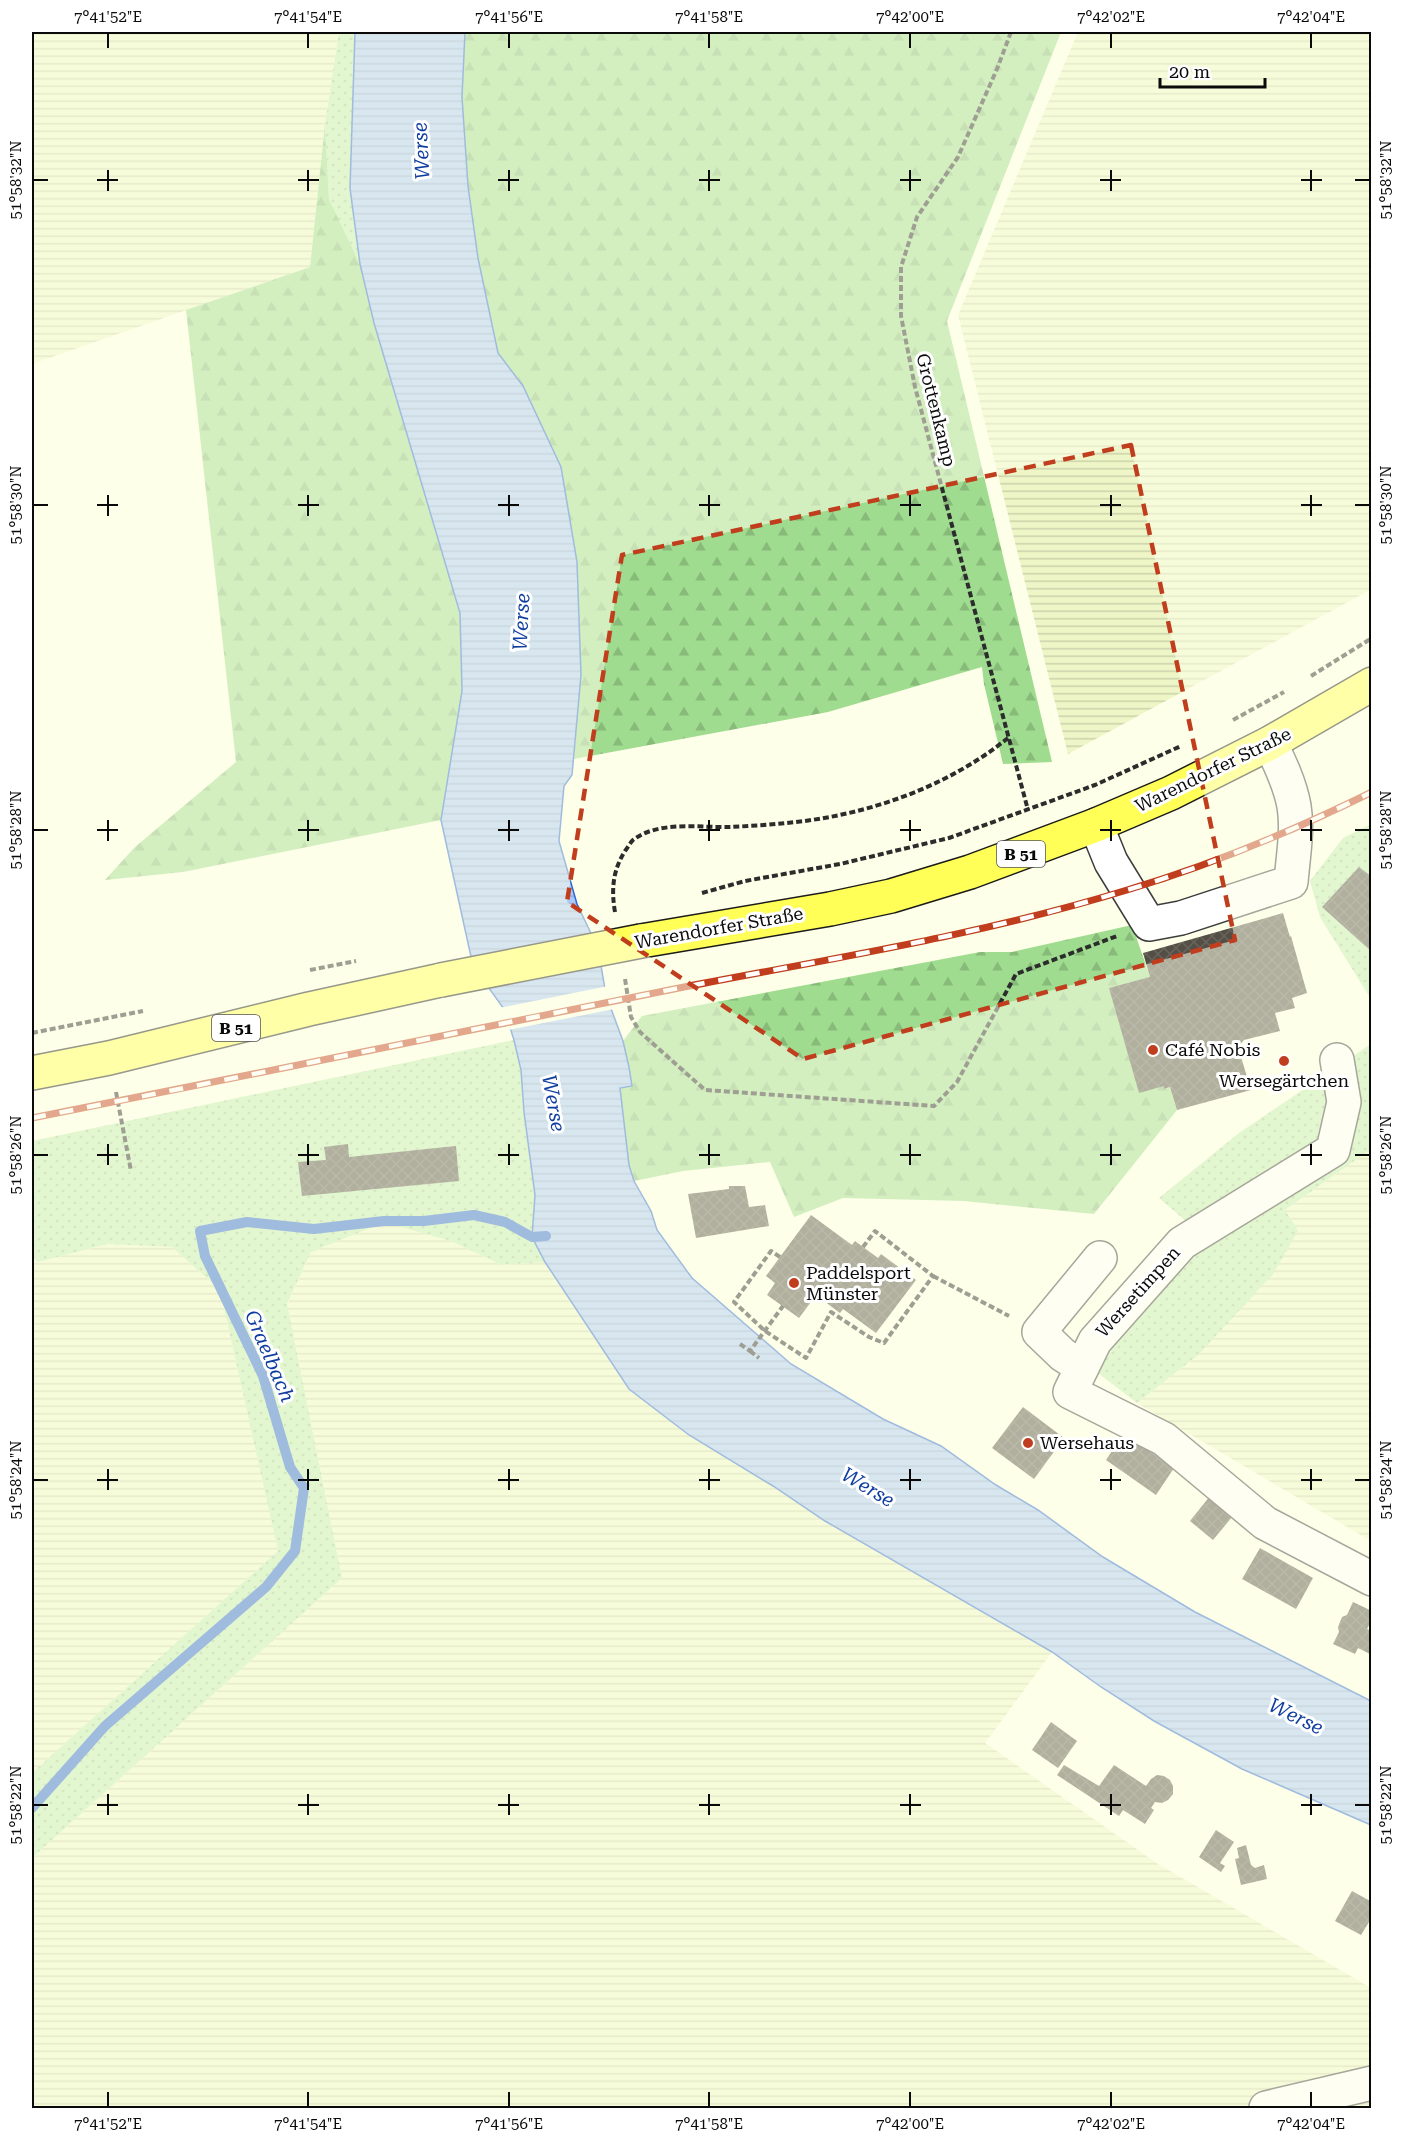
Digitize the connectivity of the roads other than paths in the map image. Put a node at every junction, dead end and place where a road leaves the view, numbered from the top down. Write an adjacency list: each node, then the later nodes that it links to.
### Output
1 (1371, 684): 2 (main road, Warendorfer Straße / B 51)
2 (1270, 743): 3 (main road, Warendorfer Straße / B 51); 3 (street)
3 (1096, 825): 5 (main road, Warendorfer Straße / B 51, bridge)
4 (1336, 1060): 7 (street, Wersetimpen)
5 (32, 1073)
6 (1100, 1258): 7 (street)
7 (1082, 1367): 8 (street, Wersetimpen)
8 (1371, 1579)
9 (1371, 2083): 10 (street)
10 (1266, 2109)

